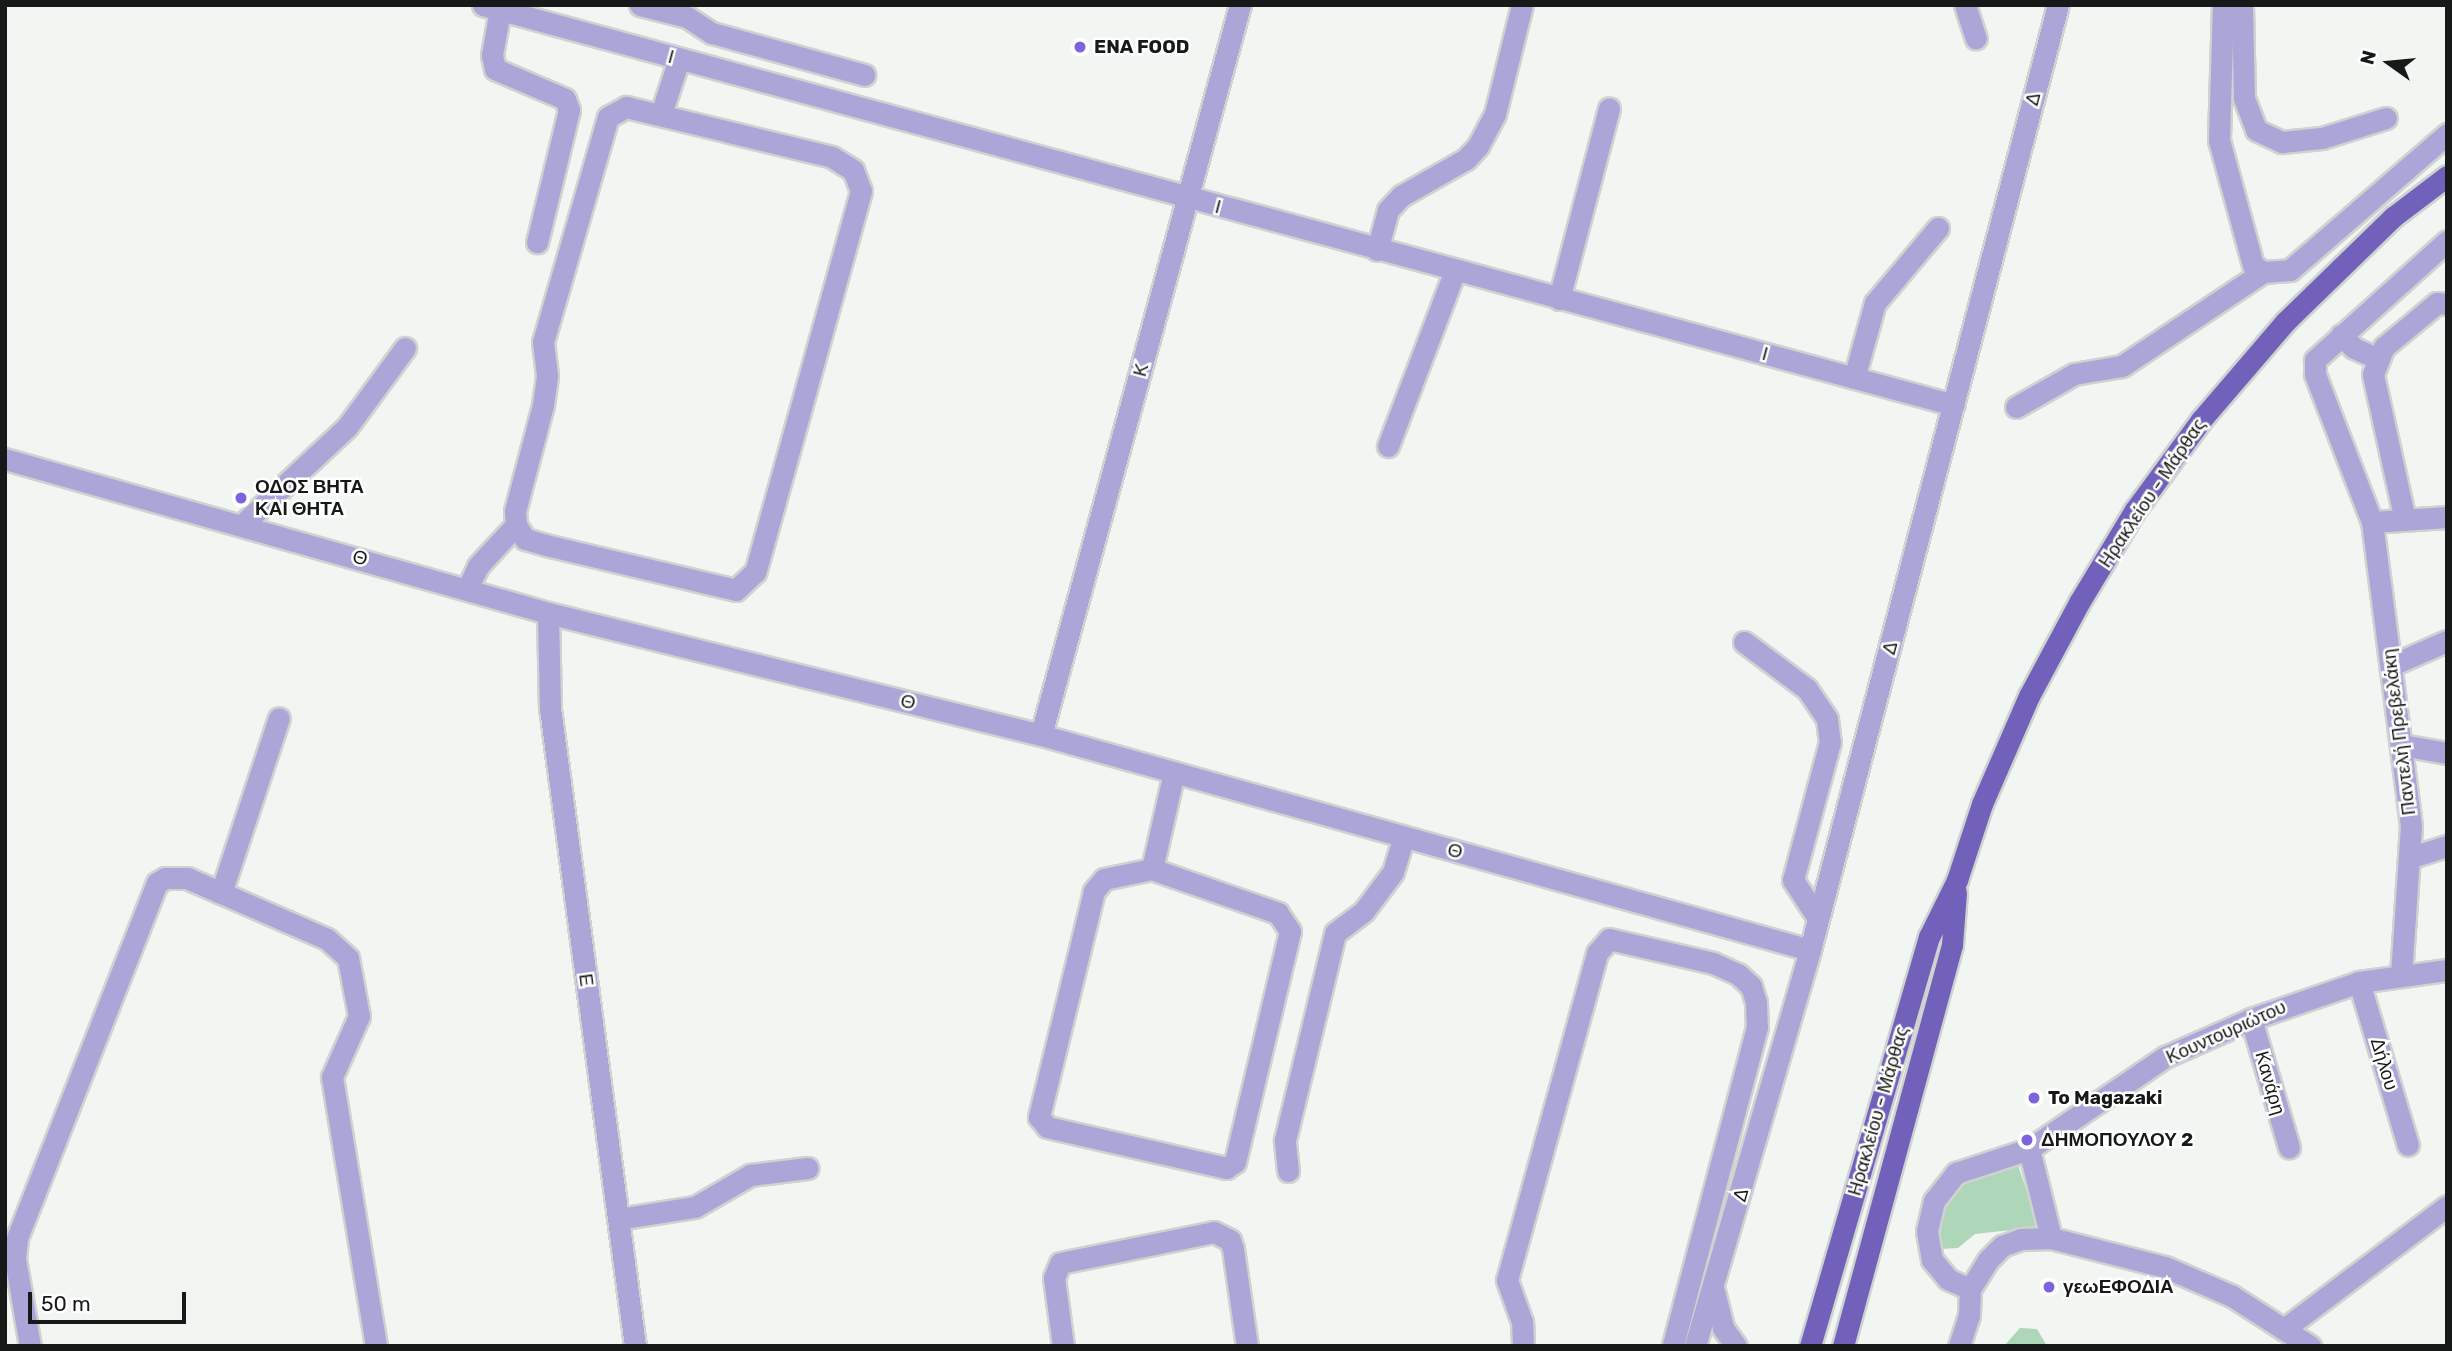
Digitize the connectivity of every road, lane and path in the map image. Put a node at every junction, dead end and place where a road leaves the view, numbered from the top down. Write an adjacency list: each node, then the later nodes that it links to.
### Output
1 (640, 5): 9 (street)
2 (1240, 5): 20 (street, Κ)
3 (1522, 5): 24 (street)
4 (1965, 5): 11 (street)
5 (2058, 5): 33 (street, Δ)
6 (2223, 5): 26 (street)
7 (2242, 5): 17 (street)
8 (491, 8): 12 (street, Ι); 23 (street)
9 (688, 11): 10 (street)
10 (712, 33): 13 (street); 14 (street)
11 (1976, 38)
12 (679, 59): 13 (street, Ι); 16 (street)
13 (705, 66): 20 (street, Ι)
14 (864, 75)
15 (1609, 108): 27 (street)
16 (662, 114): 41 (street); 41 (street)
17 (2386, 118)
18 (2447, 134): 26 (street)
19 (2447, 176): 56 (main road, Ηρακλείου - Μάρθας)
20 (1188, 199): 24 (street, Ι); 48 (street, Κ)
21 (1938, 228): 32 (street)
22 (2447, 241): 29 (street, Παντελή Πρεβελάκη)
23 (537, 242)
24 (1377, 250): 25 (street, Ι)
25 (1455, 271): 27 (street, Ι); 35 (street)
26 (2263, 272): 34 (street)
27 (1559, 299): 32 (street, Ι)
28 (2447, 304): 31 (street)
29 (2341, 335): 31 (street); 39 (street, Παντελή Πρεβελάκη)
30 (405, 348): 40 (street)
31 (2379, 359): 38 (street)
32 (1854, 378): 33 (street, Ι)
33 (1954, 405): 58 (street, Δ)
34 (2016, 407)
35 (1388, 446)
36 (5, 459): 40 (street, Θ)
37 (2447, 517): 38 (street)
38 (2405, 520): 39 (street)
39 (2372, 522): 46 (street, Παντελή Πρεβελάκη)
40 (243, 524): 42 (street, Θ)
41 (516, 525): 42 (street)
42 (467, 589): 43 (street, Θ)
43 (548, 613): 48 (street, Θ); 70 (street, Ε)
44 (2447, 641): 46 (street)
45 (1744, 642): 58 (street)
46 (2392, 665): 49 (street, Παντελή Πρεβελάκη)
47 (279, 718): 57 (street)
48 (1041, 735): 51 (street, Θ)
49 (2402, 745): 50 (street); 54 (street, Παντελή Πρεβελάκη)
50 (2447, 753)
51 (1174, 772): 52 (street, Θ); 55 (street)
52 (1404, 837): 59 (street, Θ); 68 (street)
53 (2447, 846): 54 (street)
54 (2409, 859): 61 (street, Παντελή Πρεβελάκη)
55 (1152, 869): 55 (street)
56 (1957, 880): 84 (main road, Ηρακλείου - Μάρθας); 85 (main road, Ηρακλείου - Μάρθας)
57 (221, 893): 75 (street); 76 (street)
58 (1818, 918): 59 (street, Δ)
59 (1810, 950): 72 (street, Δ)
60 (2447, 970): 61 (street, Κουντουριώτου)
61 (2401, 976): 62 (street, Κουντουριώτου)
62 (2359, 982): 63 (street, Κουντουριώτου); 64 (street, Δήλου)
63 (2251, 1019): 65 (street, Κανάρη); 66 (street, Κουντουριώτου)
64 (2408, 1145)
65 (2288, 1147)
66 (2029, 1149): 71 (street); 73 (street, Κουντουριώτου)
67 (807, 1168): 70 (street)
68 (1288, 1171)
69 (2447, 1206): 74 (street)
70 (618, 1219): 77 (street, Ε)
71 (2051, 1238): 73 (street); 74 (street)
72 (1714, 1289): 82 (street, Δ); 83 (street)
73 (1970, 1289): 86 (street)
74 (2284, 1329): 87 (street)
75 (30, 1346)
76 (376, 1346)
77 (635, 1346)
78 (1063, 1346): 79 (street)
79 (1247, 1346)
80 (1523, 1346): 81 (street)
81 (1673, 1346)
82 (1695, 1346)
83 (1736, 1346)
84 (1810, 1346)
85 (1843, 1346)
86 (1959, 1346)
87 (2310, 1346)

